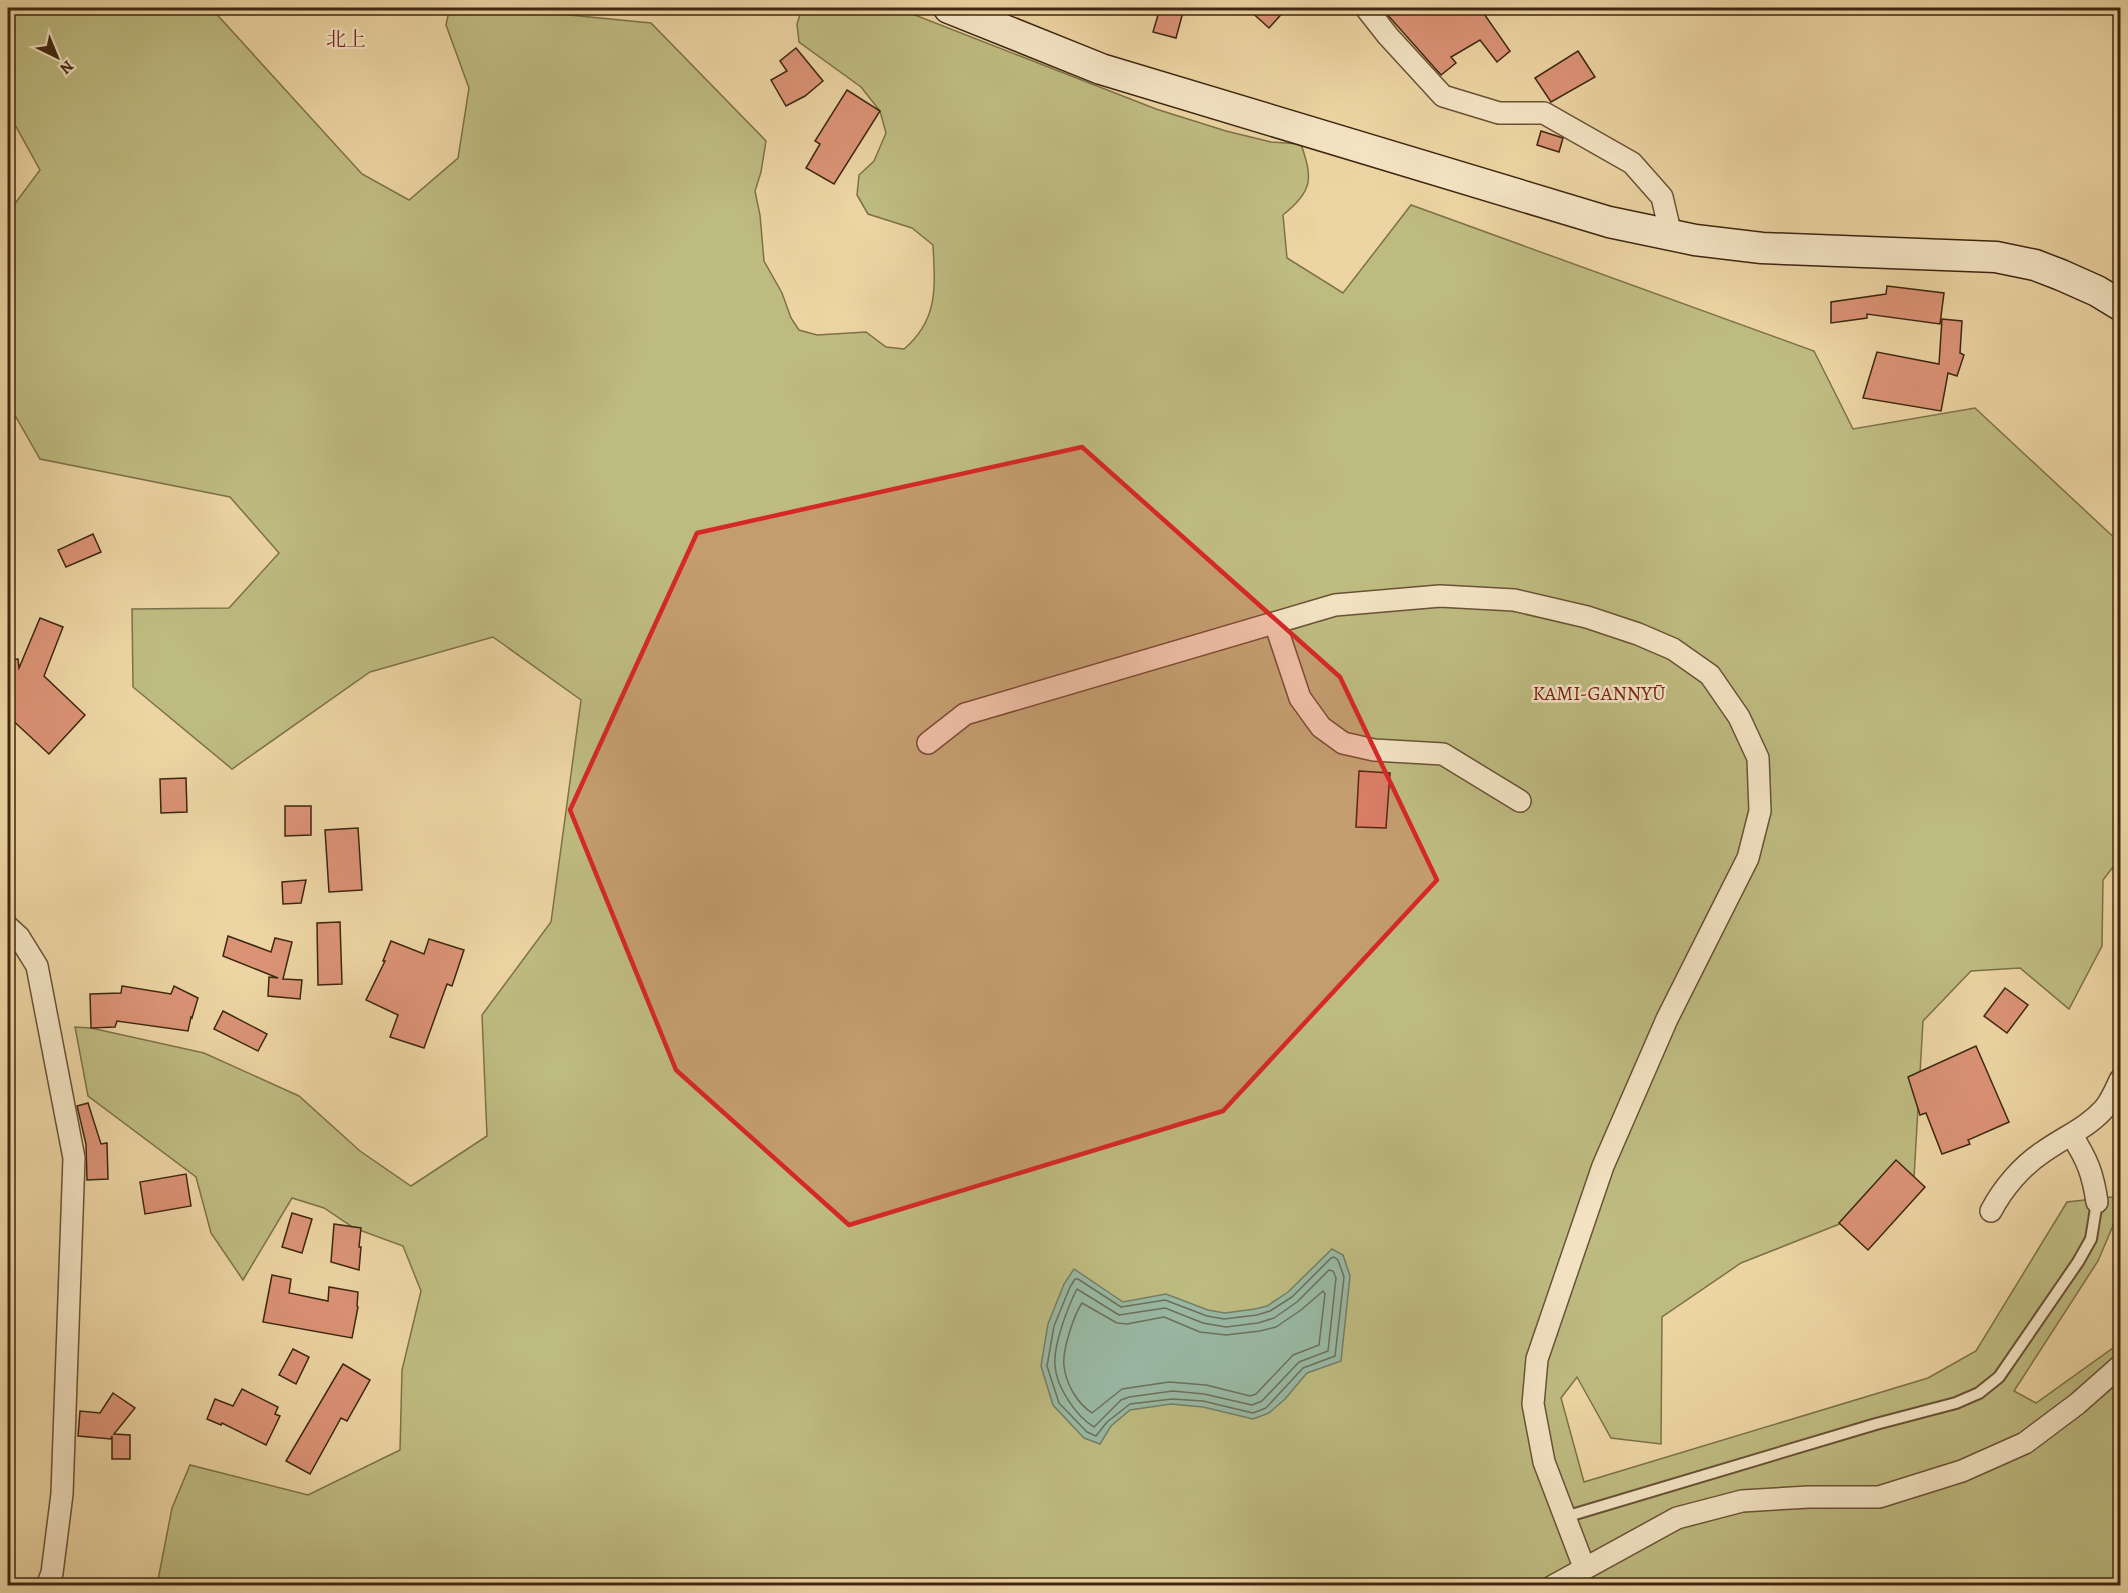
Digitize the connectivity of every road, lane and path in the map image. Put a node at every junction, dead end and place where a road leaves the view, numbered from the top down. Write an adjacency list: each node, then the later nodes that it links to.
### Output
1 (949, 8): 3 (street)
2 (1366, 8): 3 (street)
3 (1671, 235): 4 (street)
4 (2121, 305)
5 (1275, 623): 6 (street); 7 (street); 14 (street)
6 (928, 743)
7 (1520, 801)
8 (8, 927): 16 (street)
9 (2121, 1080): 10 (street)
10 (2072, 1136): 11 (street); 12 (street)
11 (2097, 1202): 14 (lane)
12 (1991, 1211)
13 (2121, 1366): 15 (street)
14 (1565, 1517): 15 (street)
15 (1584, 1568): 17 (street)
16 (53, 1580)
17 (1553, 1586)

